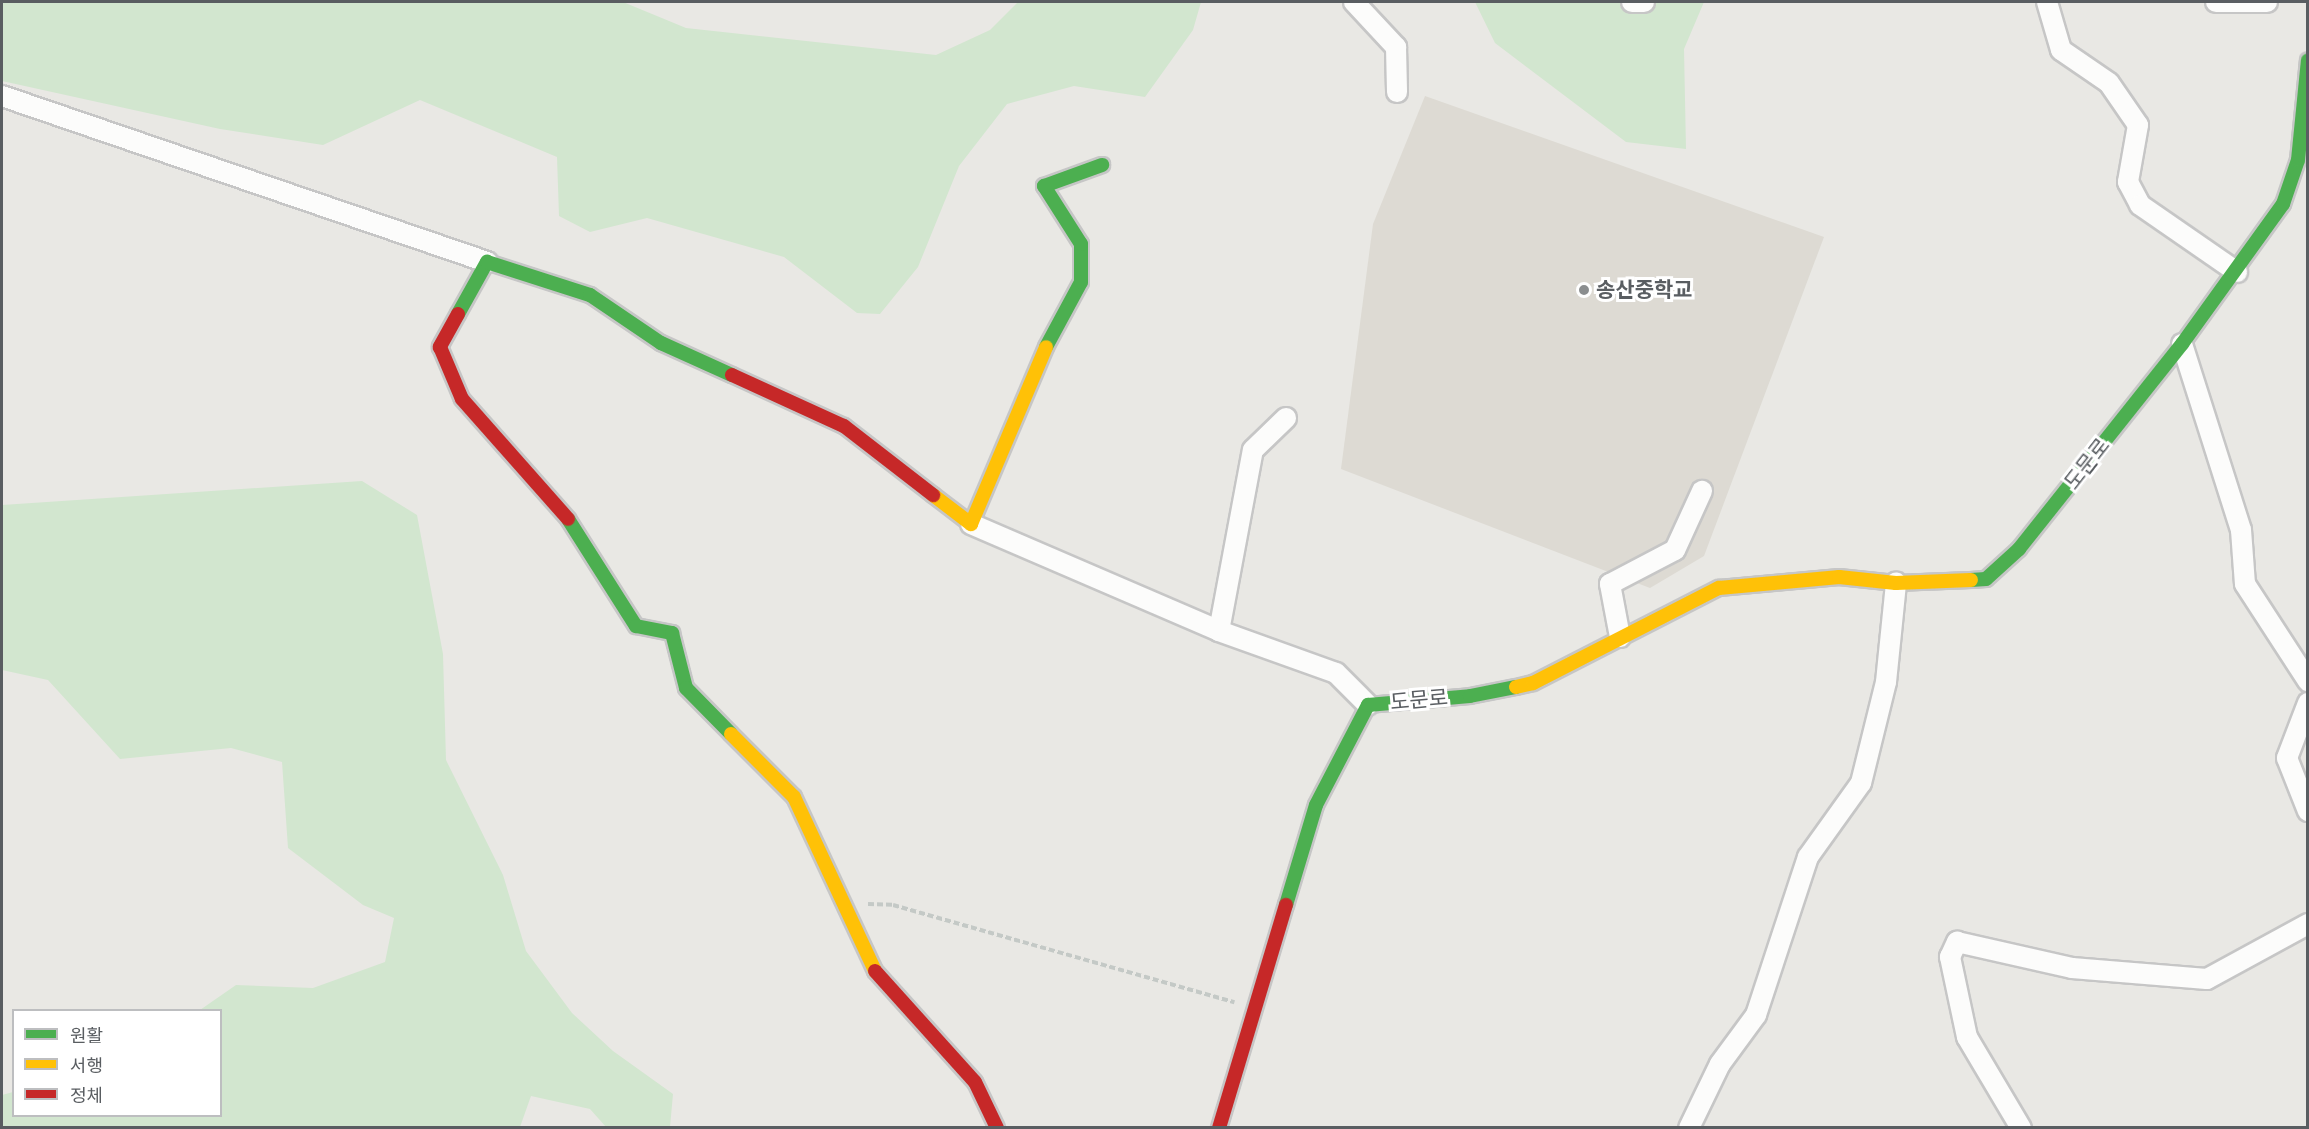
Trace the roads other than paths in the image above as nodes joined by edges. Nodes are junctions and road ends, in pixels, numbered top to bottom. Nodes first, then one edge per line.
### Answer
1 (1353, 2) edge
2 (1632, 2) edge
3 (1644, 2) edge
4 (2047, 2) edge
5 (2216, 2) edge
6 (2267, 2) edge
7 (2307, 60) edge
8 (1397, 92) dead end
9 (2, 96) edge
10 (1102, 165) dead end
11 (487, 262) junction
12 (2237, 272) junction
13 (2182, 344) junction
14 (1286, 418) dead end
15 (1702, 491) dead end
16 (971, 524) junction
17 (1896, 583) junction
18 (1218, 632) junction
19 (1620, 637) junction
20 (2307, 681) edge
21 (2307, 703) edge
22 (1368, 705) junction
23 (2307, 811) edge
24 (2307, 924) edge
25 (997, 1128) edge
26 (1219, 1128) edge
27 (1689, 1128) edge
28 (2021, 1128) edge

1 - 8 street
2 - 3 street
4 - 12 street
5 - 6 street
7 - 12 street, 도문로
9 - 11 street
10 - 16 street
11 - 16 street
11 - 25 street
12 - 13 street, 도문로
13 - 17 street, 도문로
13 - 20 street
14 - 18 street
15 - 19 street
16 - 18 street
17 - 19 street, 도문로
17 - 27 street
18 - 22 street
19 - 22 street, 도문로
21 - 23 street
22 - 26 street, 도문로
24 - 28 street

